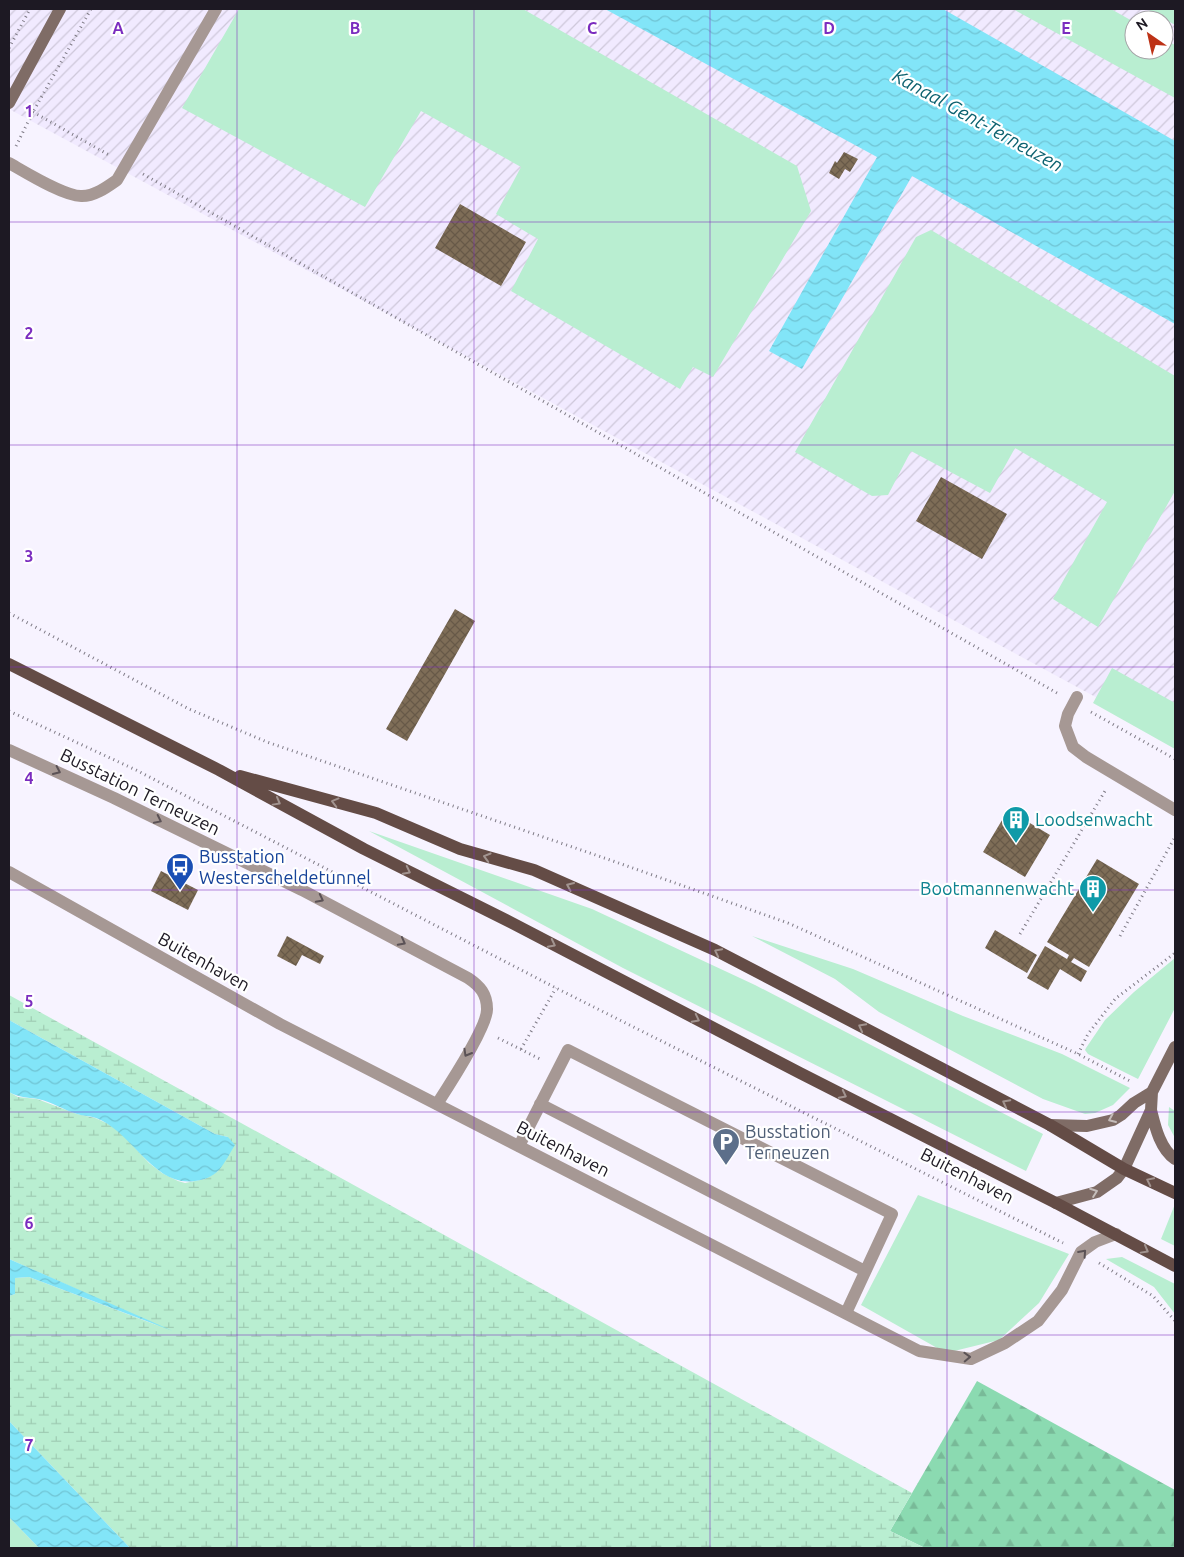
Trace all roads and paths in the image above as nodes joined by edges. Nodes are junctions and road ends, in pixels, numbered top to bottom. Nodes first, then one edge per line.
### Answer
1 (30, 9) edge
2 (60, 9) edge
3 (91, 9) edge
4 (216, 9) edge
5 (9, 48) edge
6 (9, 103) edge
7 (33, 112) junction
8 (11, 158) edge
9 (126, 164) junction
10 (9, 613) edge
11 (9, 664) edge
12 (1076, 700) junction
13 (9, 711) edge
14 (10, 751) edge
15 (1175, 759) edge
16 (219, 770) junction
17 (1114, 774) junction
18 (1175, 810) edge
19 (1175, 837) edge
20 (9, 872) edge
21 (1020, 934) dead end
22 (1120, 936) dead end
23 (1175, 953) edge
24 (556, 988) junction
25 (1175, 1047) edge
26 (520, 1050) dead end
27 (1078, 1054) junction
28 (1152, 1092) junction
29 (437, 1104) junction
30 (540, 1104) junction
31 (1151, 1110) junction
32 (1050, 1125) junction
33 (519, 1146) junction
34 (1175, 1159) edge
35 (1124, 1169) junction
36 (1175, 1193) edge
37 (1056, 1203) junction
38 (1116, 1234) junction
39 (1080, 1252) junction
40 (1175, 1266) edge
41 (865, 1271) junction
42 (846, 1314) junction
43 (1175, 1321) edge

1 - 5 path
2 - 6 main road
3 - 7 path
4 - 9 street
7 - 8 path
7 - 9 path
8 - 9 street
9 - 12 path
10 - 27 path
11 - 16 main road, Buitenhaven
12 - 15 path
12 - 17 street
13 - 24 path, Buitenhaven
14 -> 29 street, Busstation Terneuzen
32 -> 16 main road, Buitenhaven
16 -> 37 main road, Buitenhaven
17 - 18 street
17 - 21 path
19 - 22 path
20 - 29 street, Buitenhaven
23 - 27 path
24 - 26 path
24 - 39 path, Buitenhaven
25 - 28 main road, Buitenhaven
27 - 28 path
28 - 31 main road, Buitenhaven
28 -> 32 main road, Buitenhaven
29 - 33 street, Buitenhaven
30 - 33 street
30 - 41 street
30 - 41 street
31 - 34 main road, Buitenhaven
31 - 35 main road, Buitenhaven
32 - 35 main road, Buitenhaven
33 - 42 street, Buitenhaven
36 -> 35 main road, Buitenhaven
37 -> 35 main road, Buitenhaven
37 - 38 main road, Buitenhaven
38 - 39 street
38 -> 40 main road, Buitenhaven
42 -> 39 street, Buitenhaven
39 - 43 path, Buitenhaven
41 - 42 street

